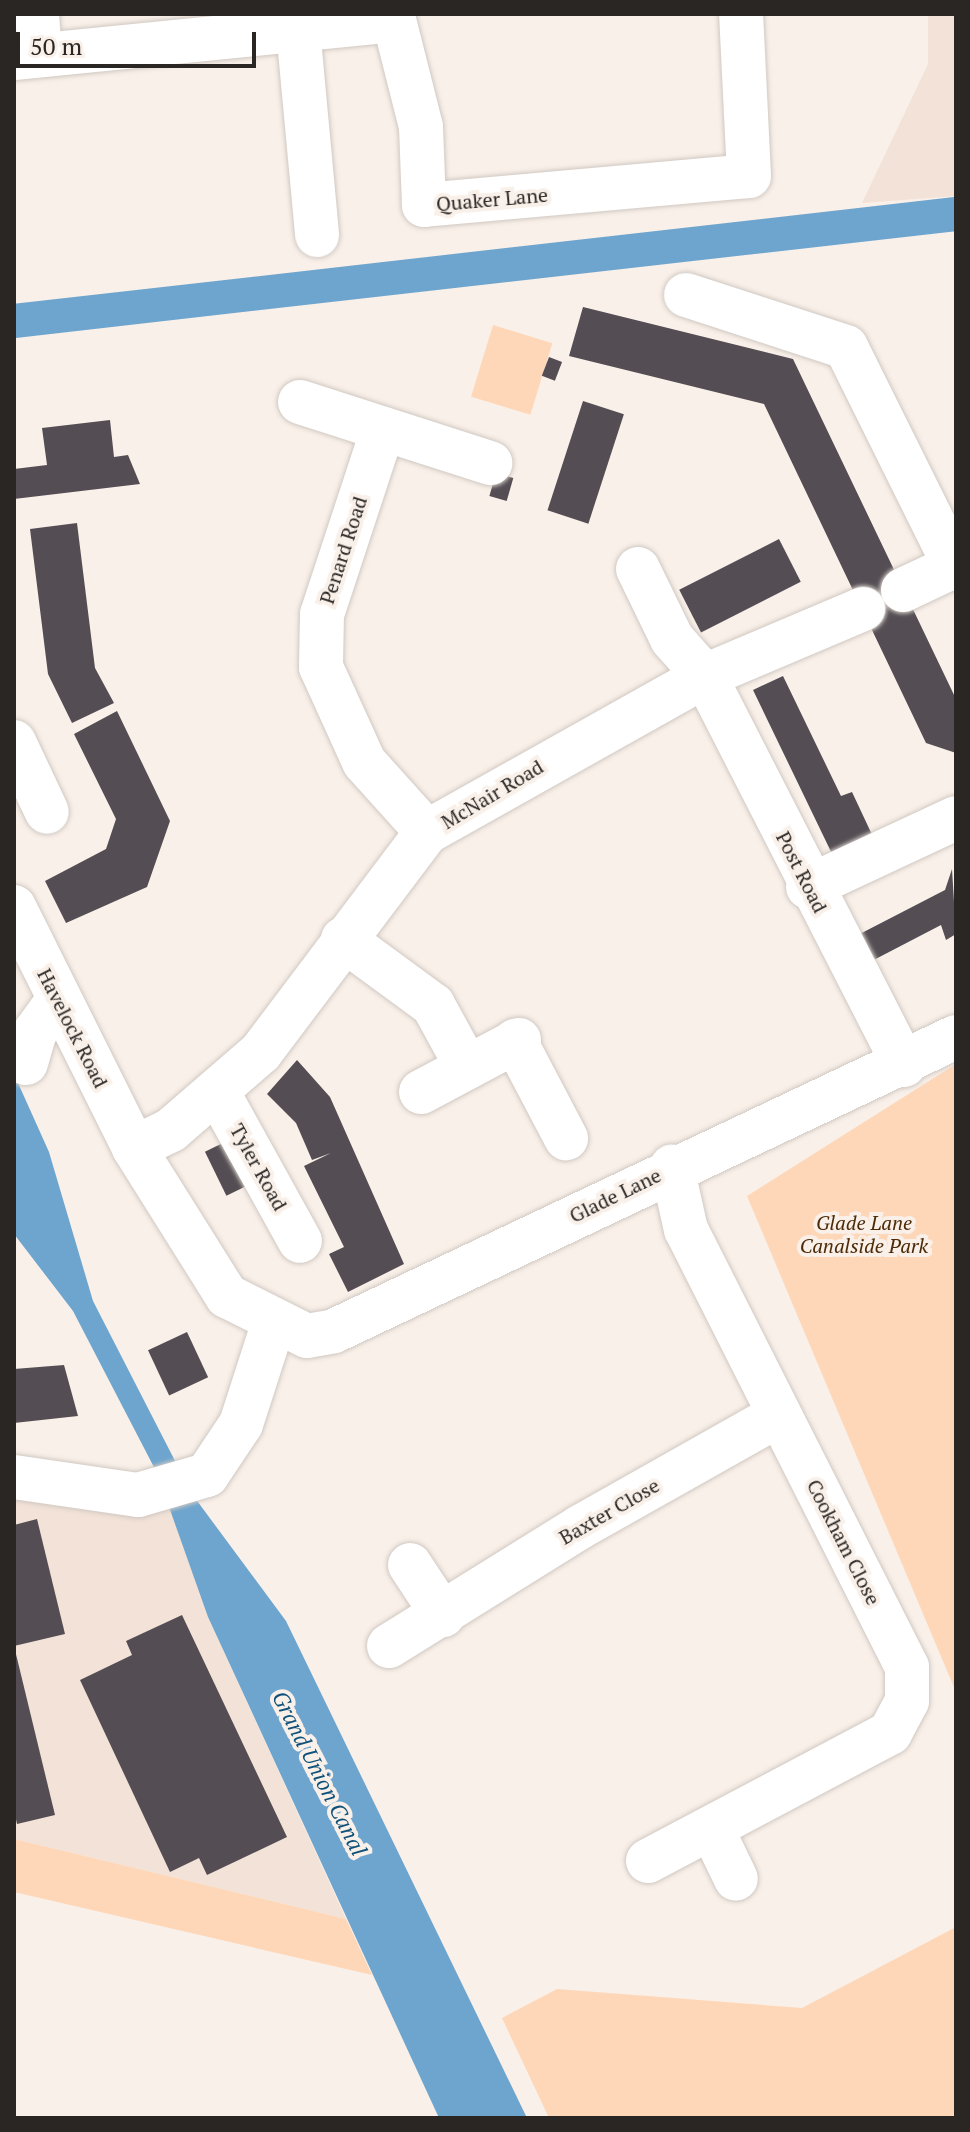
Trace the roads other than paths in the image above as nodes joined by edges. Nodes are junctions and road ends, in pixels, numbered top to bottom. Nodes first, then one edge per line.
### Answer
1 (741, 14) edge
2 (394, 17) edge
3 (298, 29) junction
4 (30, 42) edge
5 (317, 235) dead end
6 (686, 295) dead end
7 (300, 402) dead end
8 (383, 429) junction
9 (490, 463) dead end
10 (955, 567) edge
11 (638, 569) dead end
12 (903, 590) dead end
13 (863, 609) dead end
14 (705, 676) junction
15 (14, 742) edge
16 (31, 795) edge
17 (956, 818) edge
18 (427, 832) junction
19 (808, 887) junction
20 (14, 907) edge
21 (343, 939) junction
22 (58, 1000) junction
23 (931, 1051) edge
24 (26, 1063) dead end
25 (467, 1067) junction
26 (421, 1092) dead end
27 (218, 1093) junction
28 (566, 1138) dead end
29 (134, 1148) junction
30 (672, 1167) junction
31 (300, 1241) dead end
32 (273, 1325) junction
33 (779, 1415) junction
34 (14, 1477) edge
35 (410, 1565) dead end
36 (443, 1615) junction
37 (389, 1646) dead end
38 (712, 1829) junction
39 (648, 1861) dead end
40 (736, 1879) dead end

1 - 2 street, Quaker Lane
2 - 3 street
3 - 4 street
3 - 5 street
6 - 10 street
7 - 8 street
8 - 9 street
8 - 18 street, Penard Road
10 - 12 street
11 - 14 street, Post Road
13 - 14 street, McNair Road
14 - 18 street, McNair Road
14 - 19 street, Post Road
15 - 16 street
17 - 19 street
18 - 21 street, McNair Road
19 - 23 street, Post Road
20 - 22 street, Havelock Road
21 - 25 street
21 - 27 street, McNair Road
22 - 24 street
22 - 29 street, Havelock Road
23 - 30 street, Glade Lane
25 - 26 street
25 - 28 street
27 - 29 street, McNair Road
27 - 31 street, Tyler Road
29 - 32 street, Glade Lane
30 - 32 street, Glade Lane
30 - 33 street, Cookham Close
32 - 34 street
33 - 36 street, Baxter Close
33 - 38 street, Cookham Close
35 - 36 street
36 - 37 street, Baxter Close
38 - 39 street, Cookham Close
38 - 40 street

